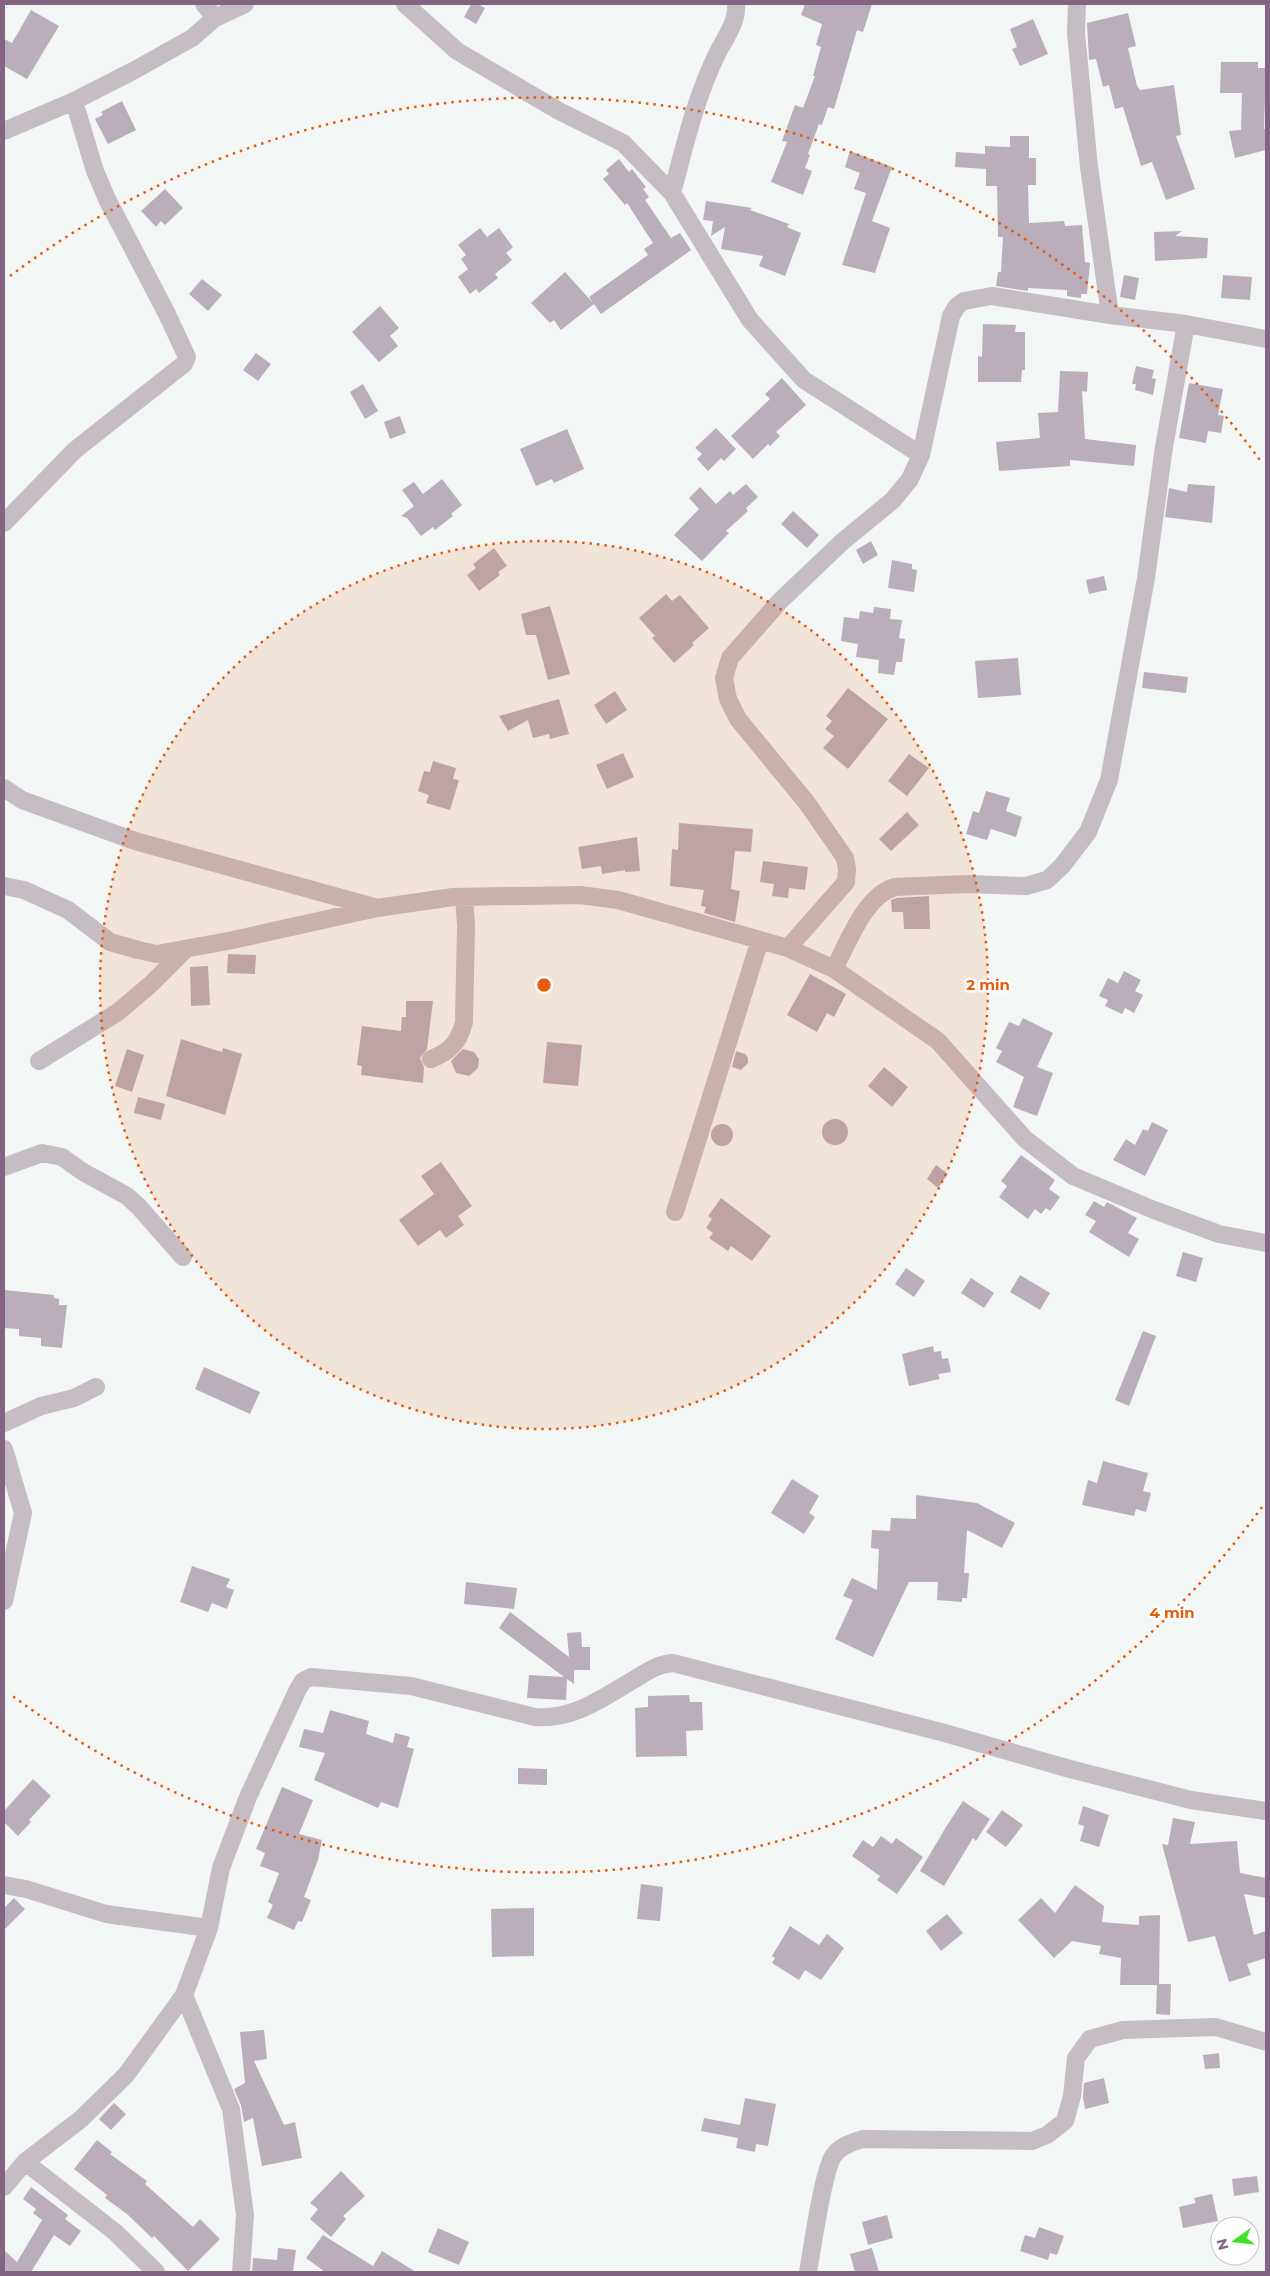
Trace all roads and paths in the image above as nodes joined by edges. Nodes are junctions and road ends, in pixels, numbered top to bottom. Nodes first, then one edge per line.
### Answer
1 (204, 4) edge
2 (245, 4) edge
3 (405, 4) edge
4 (736, 4) edge
5 (1077, 4) edge
6 (215, 18) junction
7 (74, 101) junction
8 (4, 131) edge
9 (672, 194) junction
10 (1110, 315) junction
11 (1186, 324) junction
12 (1266, 338) edge
13 (921, 455) junction
14 (4, 523) edge
15 (4, 788) edge
16 (4, 886) edge
17 (464, 897) junction
18 (377, 908) junction
19 (760, 940) junction
20 (788, 948) junction
21 (186, 949) junction
22 (834, 969) junction
23 (431, 1059) dead end
24 (39, 1061) dead end
25 (4, 1167) edge
26 (675, 1212) dead end
27 (1266, 1243) edge
28 (183, 1257) dead end
29 (96, 1387) dead end
30 (4, 1423) edge
31 (4, 1449) edge
32 (4, 1601) edge
33 (1266, 1811) edge
34 (4, 1885) edge
35 (209, 1928) junction
36 (184, 1995) junction
37 (1266, 2042) edge
38 (25, 2162) junction
39 (4, 2187) edge
40 (156, 2272) edge
41 (241, 2272) edge
42 (808, 2272) edge

1 - 6 street
2 - 6 street
3 - 9 street
4 - 9 street
5 - 10 street
6 - 7 street
7 - 8 street
7 - 14 street
9 - 13 street
10 - 11 street
10 - 13 street
11 - 12 street
11 - 22 street
13 - 20 street
15 - 18 street
16 - 21 street
17 - 18 street
17 - 19 street
17 - 23 street
18 - 21 street
19 - 20 street
19 - 26 street
20 - 22 street
21 - 24 street
22 - 27 street
25 - 28 street
29 - 30 street
31 - 32 street
33 - 35 street
34 - 35 street
35 - 36 street
36 - 38 street
36 - 41 street
37 - 42 street
38 - 39 street
38 - 40 street

